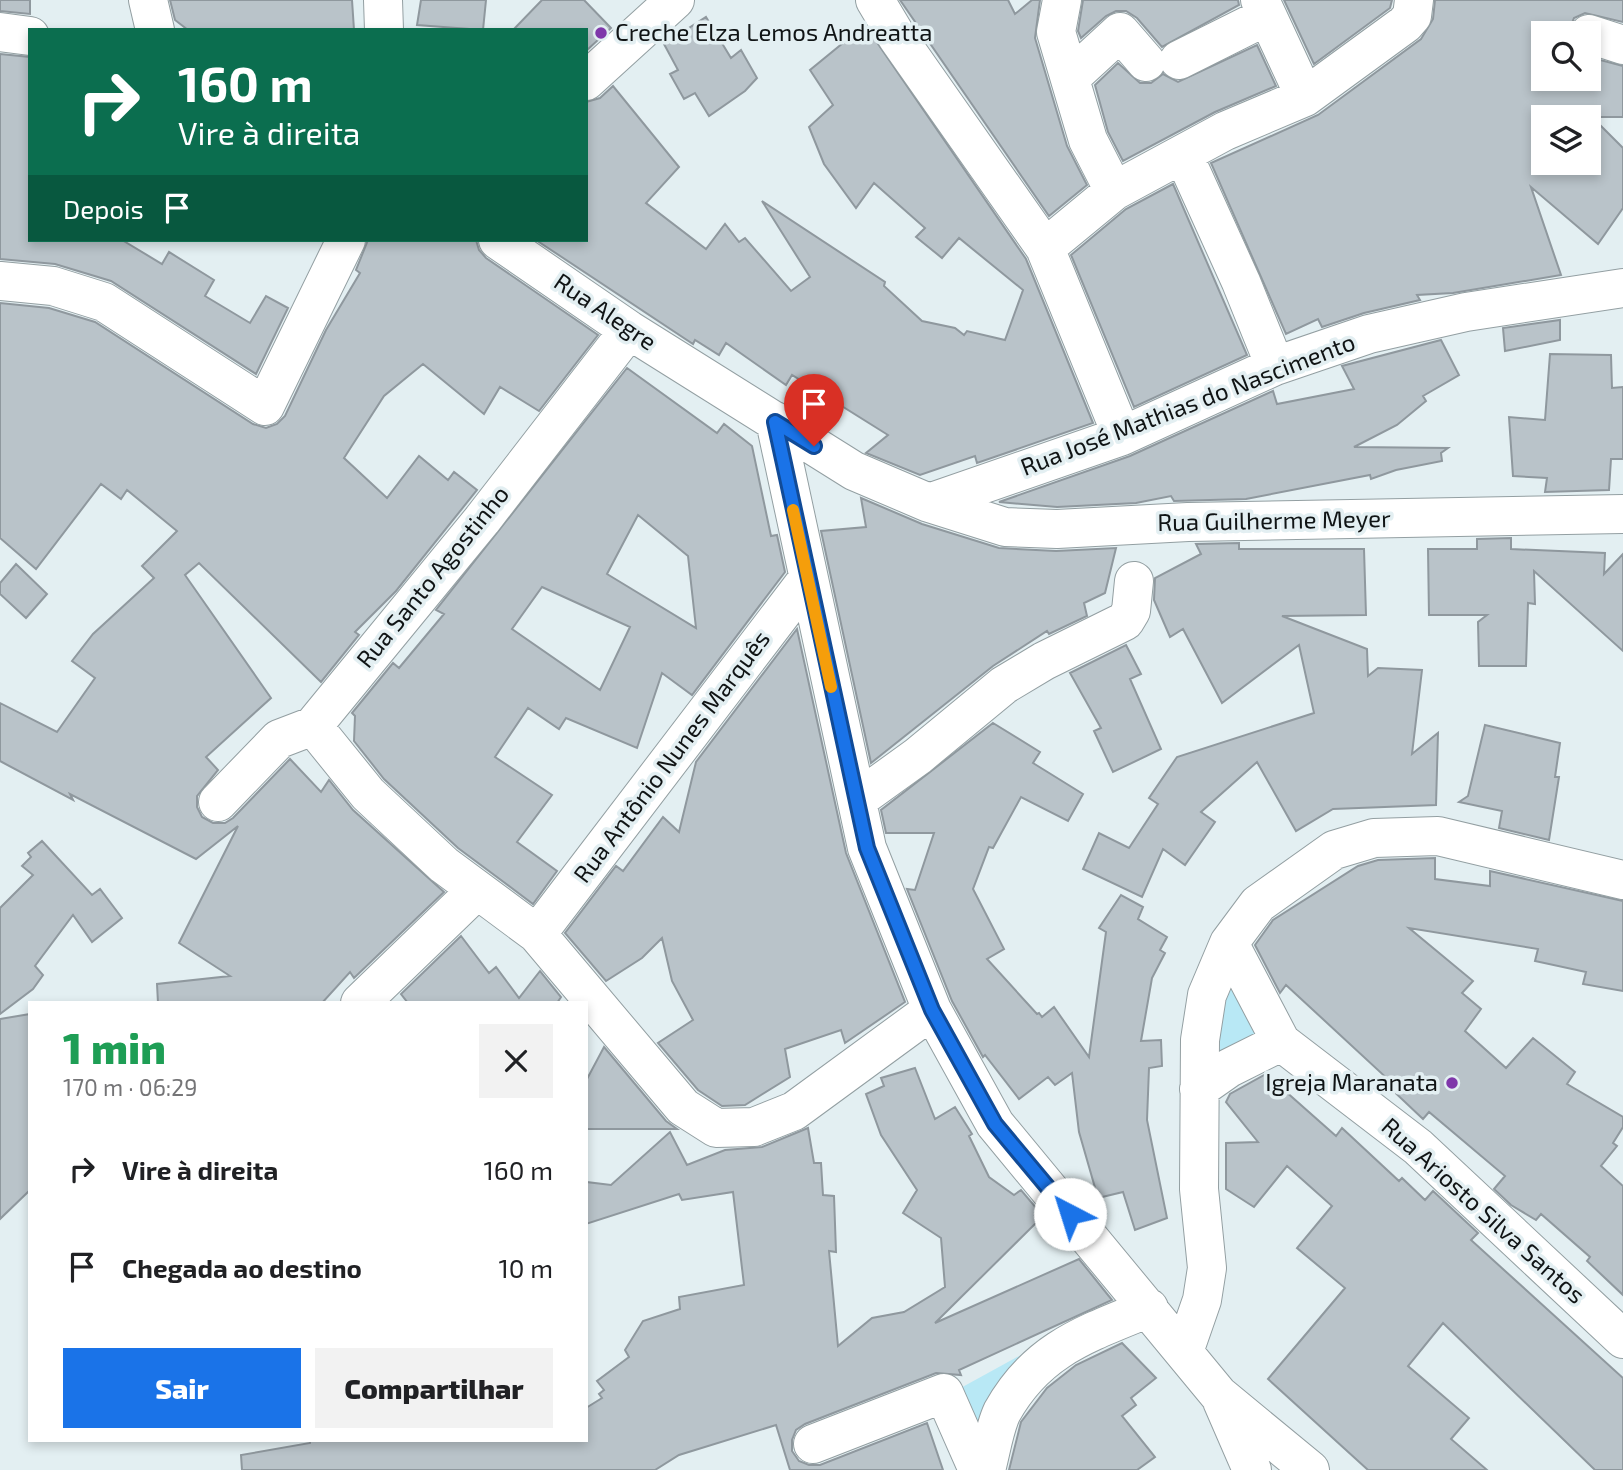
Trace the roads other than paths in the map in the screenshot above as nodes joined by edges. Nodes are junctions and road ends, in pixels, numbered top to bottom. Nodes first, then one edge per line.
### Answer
1 (148, 0) edge
2 (383, 0) edge
3 (875, 0) edge
4 (1062, 0) edge
5 (1414, 0) edge
6 (653, 8) edge
7 (1264, 8) edge
8 (155, 28) edge
9 (384, 28) edge
10 (0, 32) edge
11 (28, 36) edge
12 (1601, 38) edge
13 (1623, 45) edge
14 (1070, 78) junction
15 (588, 79) edge
16 (1305, 97) junction
17 (1184, 156) junction
18 (1114, 191) junction
19 (345, 242) edge
20 (501, 242) edge
21 (1045, 248) junction
22 (0, 281) edge
23 (1623, 288) edge
24 (629, 330) junction
25 (1275, 366) junction
26 (775, 422) junction
27 (1122, 436) junction
28 (929, 503) junction
29 (1623, 514) edge
30 (807, 580) junction
31 (1133, 581) dead end
32 (313, 726) junction
33 (857, 800) junction
34 (218, 802) dead end
35 (1623, 880) edge
36 (477, 890) junction
37 (537, 934) junction
38 (1229, 943) junction
39 (362, 1001) edge
40 (932, 1010) junction
41 (1281, 1042) junction
42 (1199, 1089) junction
43 (1149, 1308) junction
44 (1623, 1339) edge
45 (1185, 1349) junction
46 (1219, 1395) junction
47 (813, 1444) dead end
48 (978, 1470) edge
49 (986, 1470) edge
50 (1252, 1470) edge
51 (1310, 1470) edge

1 - 8 street
2 - 9 street
3 - 21 street
4 - 14 street
5 - 16 street
6 - 15 street
7 - 14 street
7 - 16 street
10 - 11 street
12 - 13 street
14 - 18 street
16 - 17 street
17 - 18 street
17 - 25 street
18 - 21 street
19 - 22 street
20 - 24 street, Rua Alegre
21 - 27 street
23 - 25 street, Rua José Mathias do Nascimento
24 - 26 street, Rua Alegre
24 - 32 street, Rua Santo Agostinho
25 - 27 street, Rua José Mathias do Nascimento
26 - 28 street
26 - 30 street
27 - 28 street, Rua José Mathias do Nascimento
28 - 29 street, Rua Guilherme Meyer
30 - 33 street
30 - 37 street, Rua Antônio Nunes Marquês
31 - 33 street
32 - 34 street, Rua Santo Agostinho
32 - 36 street
33 - 40 street
35 - 38 street
36 - 37 street
36 - 39 street
37 - 40 street
38 - 41 street
38 - 42 street
40 - 43 street
41 - 42 street
41 - 44 street, Rua Ariosto Silva Santos
42 - 45 street
43 - 45 street
43 - 49 street
45 - 46 street
46 - 50 street
46 - 51 street
47 - 48 street

